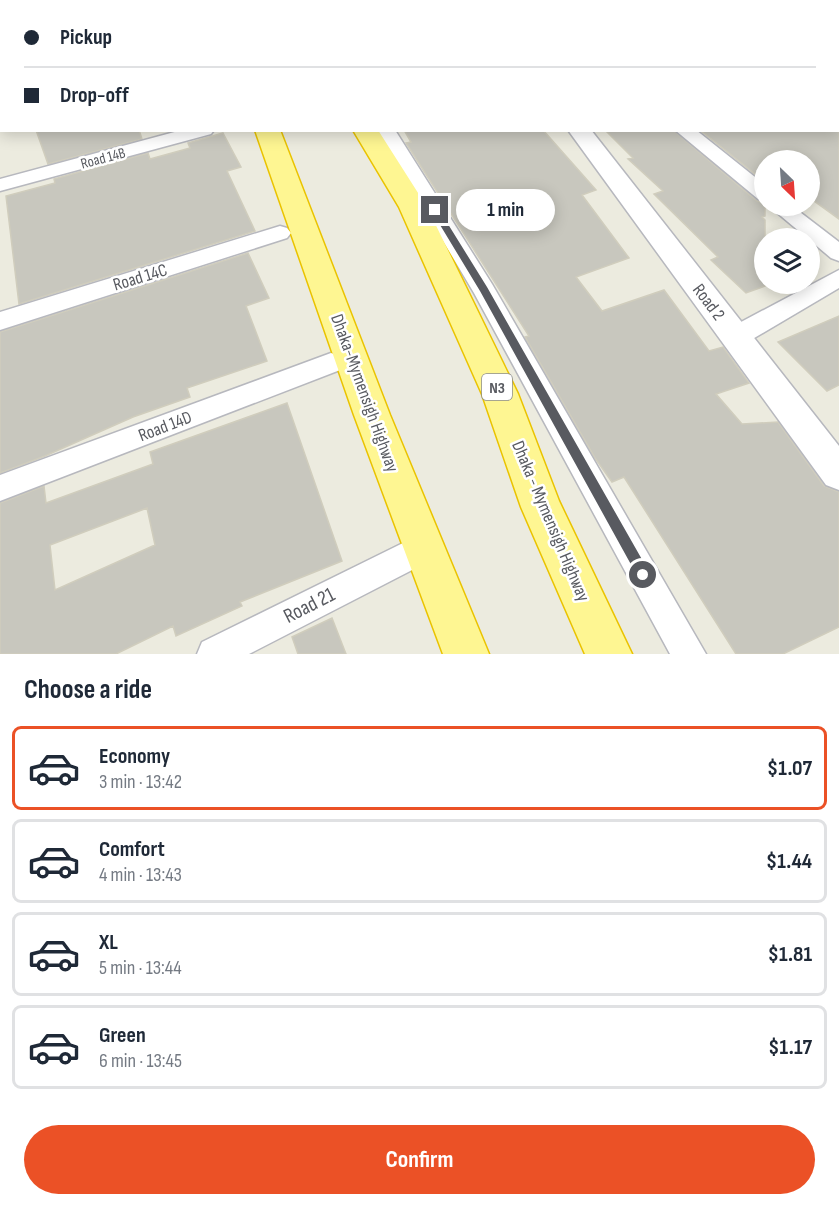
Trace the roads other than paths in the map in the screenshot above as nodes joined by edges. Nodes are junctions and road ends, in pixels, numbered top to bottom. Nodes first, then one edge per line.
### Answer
1 (198, 132) edge
2 (268, 132) edge
3 (366, 132) edge
4 (387, 132) edge
5 (581, 132) edge
6 (686, 132) edge
7 (0, 185) edge
8 (754, 186) edge
9 (792, 216) edge
10 (280, 234) dead end
11 (839, 253) edge
12 (839, 278) edge
13 (0, 321) edge
14 (735, 337) junction
15 (331, 363) dead end
16 (839, 474) edge
17 (0, 488) edge
18 (405, 557) dead end
19 (214, 654) edge
20 (466, 654) edge
21 (609, 654) edge
22 (689, 654) edge

1 - 7 street, Road 14B
2 - 20 highway, Dhaka-Mymensigh Highway
3 - 21 highway, Dhaka - Mymensigh Highway / N3
4 - 22 street
5 - 14 street, Road 2
6 - 8 street
9 - 11 street
10 - 13 street, Road 14C
12 - 14 street
14 - 16 street, Road 2
15 - 17 street, Road 14D
18 - 19 street, Road 21

